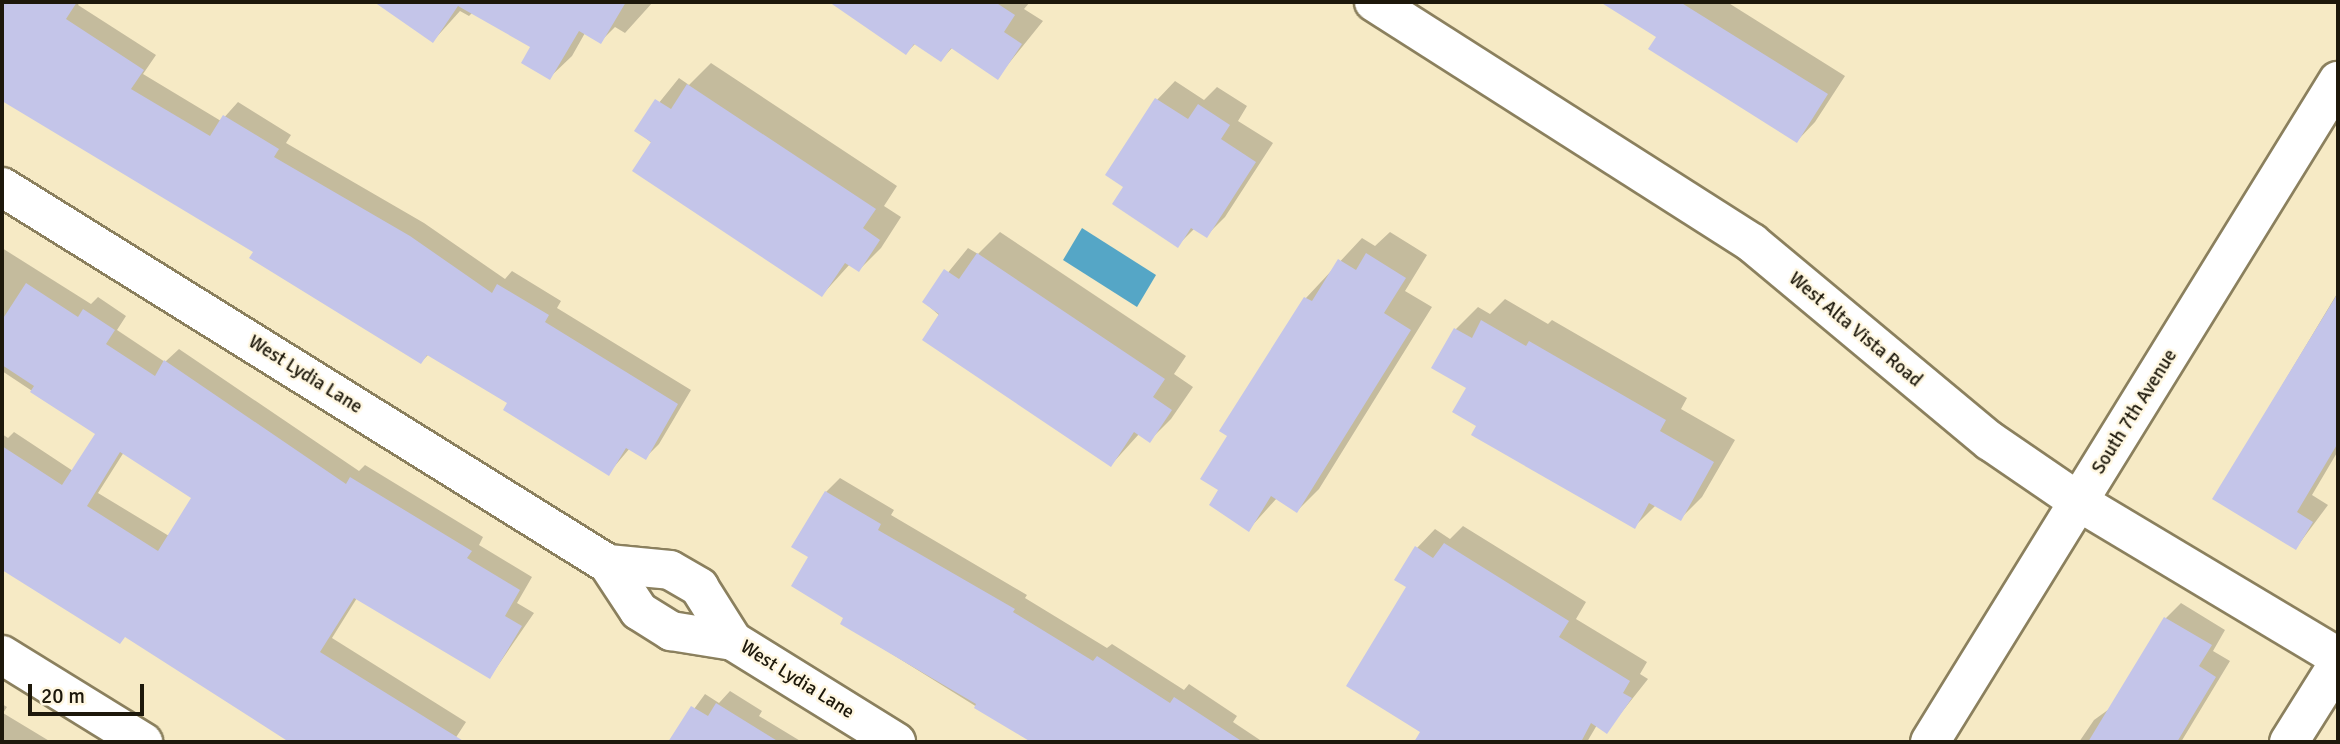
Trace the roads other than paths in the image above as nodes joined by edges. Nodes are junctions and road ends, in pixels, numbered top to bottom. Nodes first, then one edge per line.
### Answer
1 (1374, 2) edge
2 (2338, 81) edge
3 (2, 187) edge
4 (2079, 502) junction
5 (608, 564) junction
6 (733, 641) junction
7 (2, 655) edge
8 (2338, 657) edge
9 (2338, 664) edge
10 (142, 742) edge
11 (896, 742) edge
12 (1930, 742) edge
13 (2289, 742) edge

1 - 4 street, West Alta Vista Road
2 - 4 street, South 7th Avenue
3 - 5 street, West Lydia Lane
4 - 8 street, West Alta Vista Road
4 - 12 street, South 7th Avenue
5 - 6 street, West Lydia Lane
5 - 6 street, West Lydia Lane
6 - 11 street, West Lydia Lane
7 - 10 street
9 - 13 street

